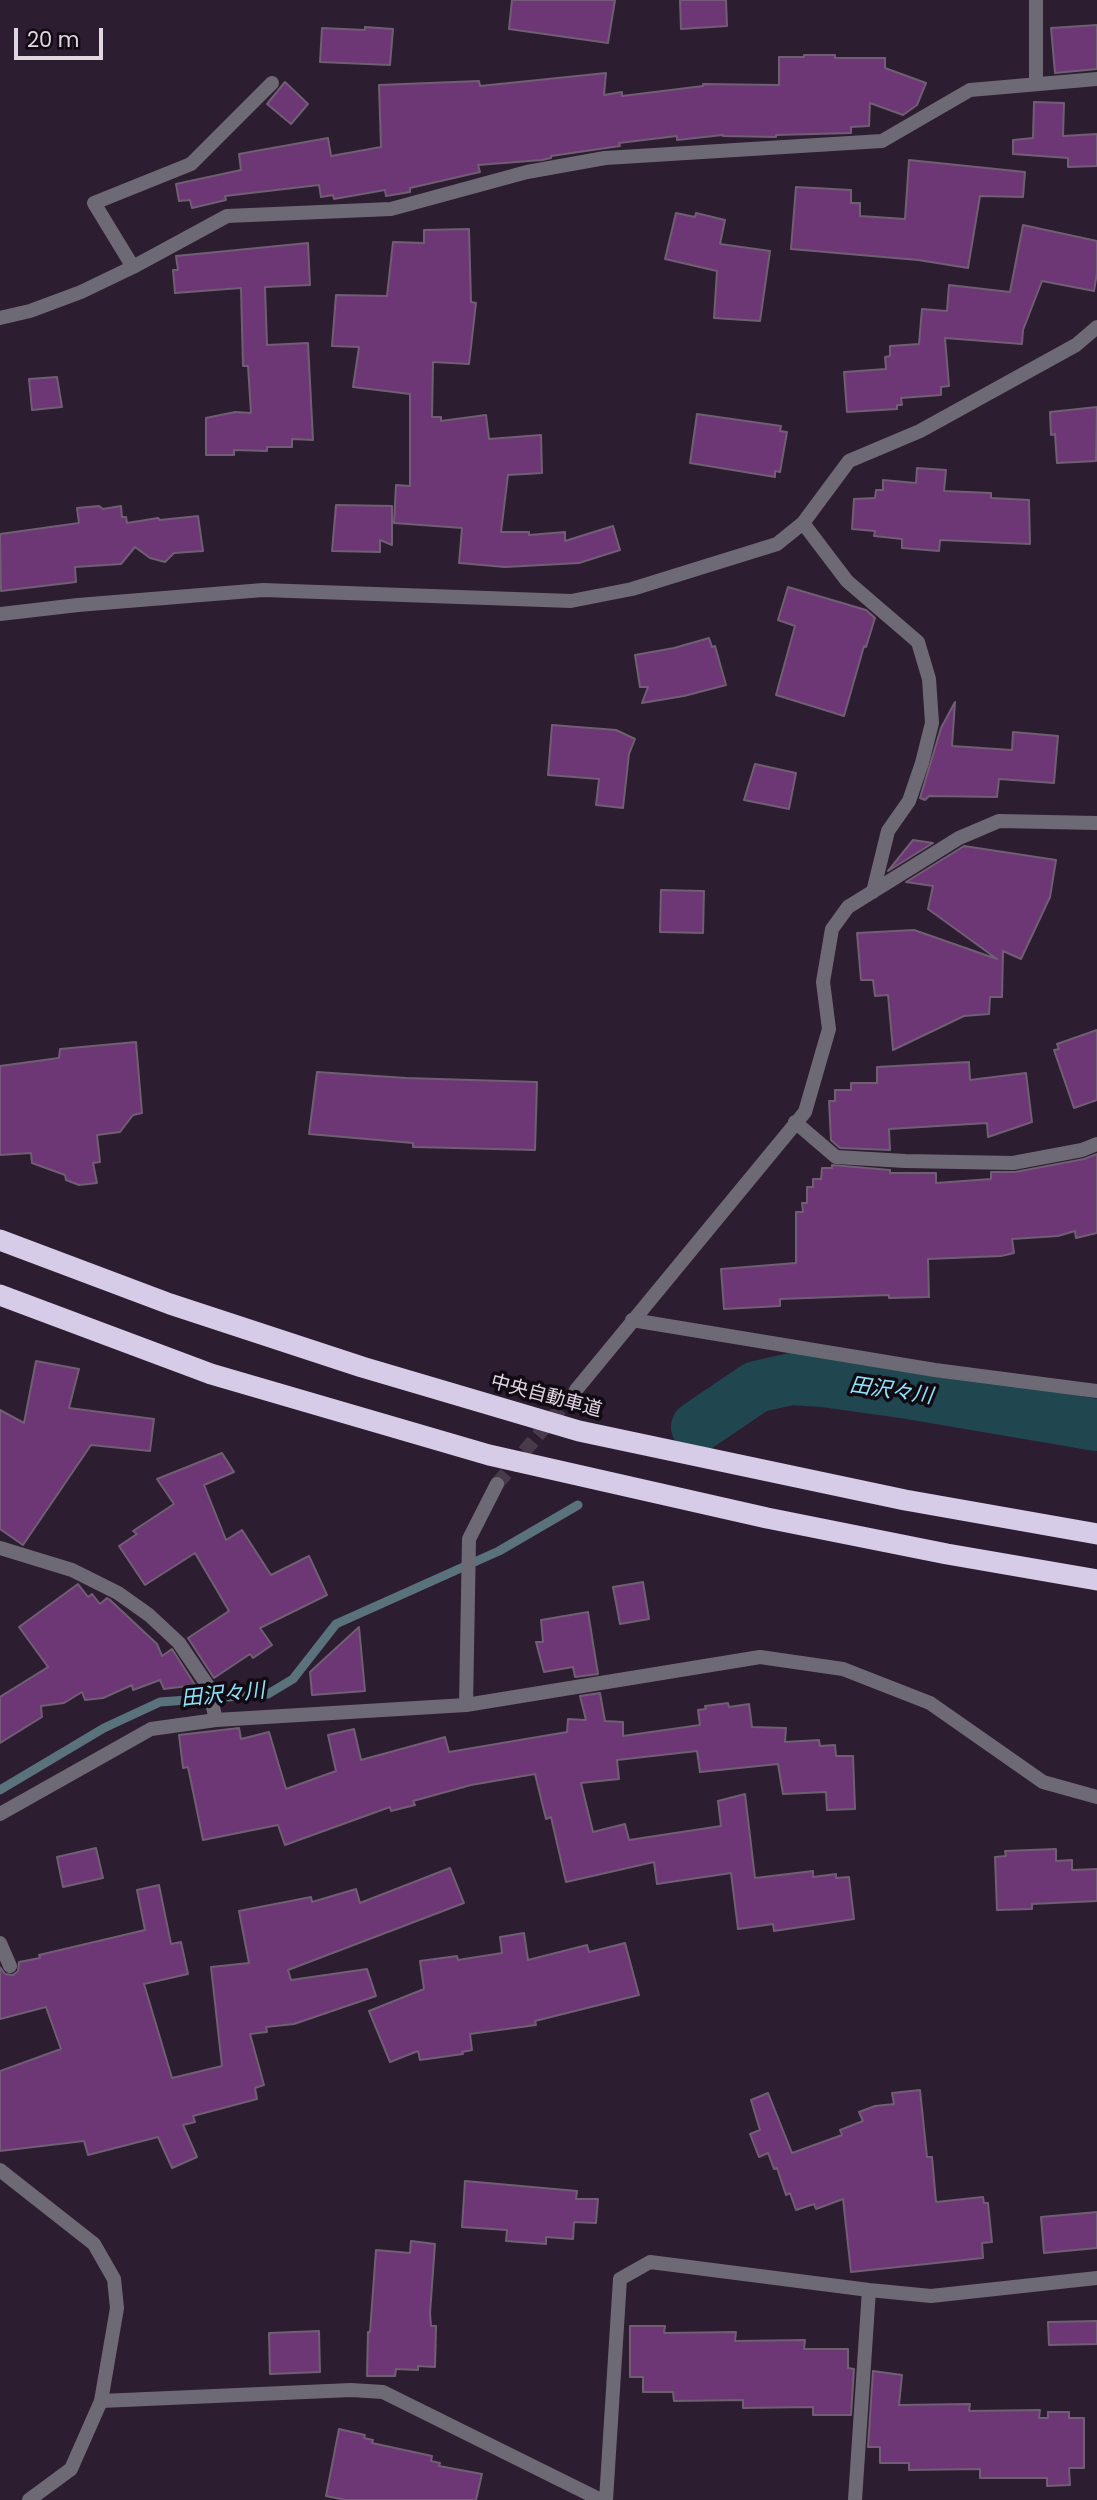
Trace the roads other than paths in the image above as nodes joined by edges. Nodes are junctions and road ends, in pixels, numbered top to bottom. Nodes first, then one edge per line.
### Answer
1 (1037, 0) edge
2 (1097, 79) edge
3 (272, 83) dead end
4 (1036, 83) junction
5 (133, 267) junction
6 (0, 318) edge
7 (1097, 327) edge
8 (803, 523) junction
9 (0, 614) edge
10 (1097, 823) edge
11 (873, 892) junction
12 (795, 1122) junction
13 (1097, 1144) edge
14 (0, 1240) edge
15 (0, 1295) edge
16 (632, 1320) junction
17 (576, 1390) tunnel mouth
18 (1097, 1391) edge
19 (497, 1484) tunnel mouth
20 (1097, 1534) edge
21 (0, 1548) edge
22 (1097, 1580) edge
23 (466, 1704) junction
24 (215, 1714) junction
25 (1097, 1797) edge
26 (0, 1814) edge
27 (0, 1943) edge
28 (10, 1966) dead end
29 (0, 2170) edge
30 (1097, 2278) edge
31 (869, 2290) junction
32 (101, 2401) junction
33 (29, 2500) edge
34 (603, 2500) edge
35 (855, 2500) edge

1 - 4 street
2 - 4 street
3 - 5 street
4 - 5 street
5 - 6 street
7 - 8 street
8 - 9 street
8 - 11 street
10 - 11 street
11 - 12 street
12 - 13 street
12 - 16 street
14 - 20 highway, 中央自動車道
15 - 22 highway
16 - 17 street
16 - 18 street
19 - 23 street
21 - 24 street
23 - 24 street
23 - 25 street
24 - 26 street
27 - 28 street
29 - 32 street
30 - 31 street
31 - 34 street
31 - 35 street
32 - 33 street
32 - 34 street

